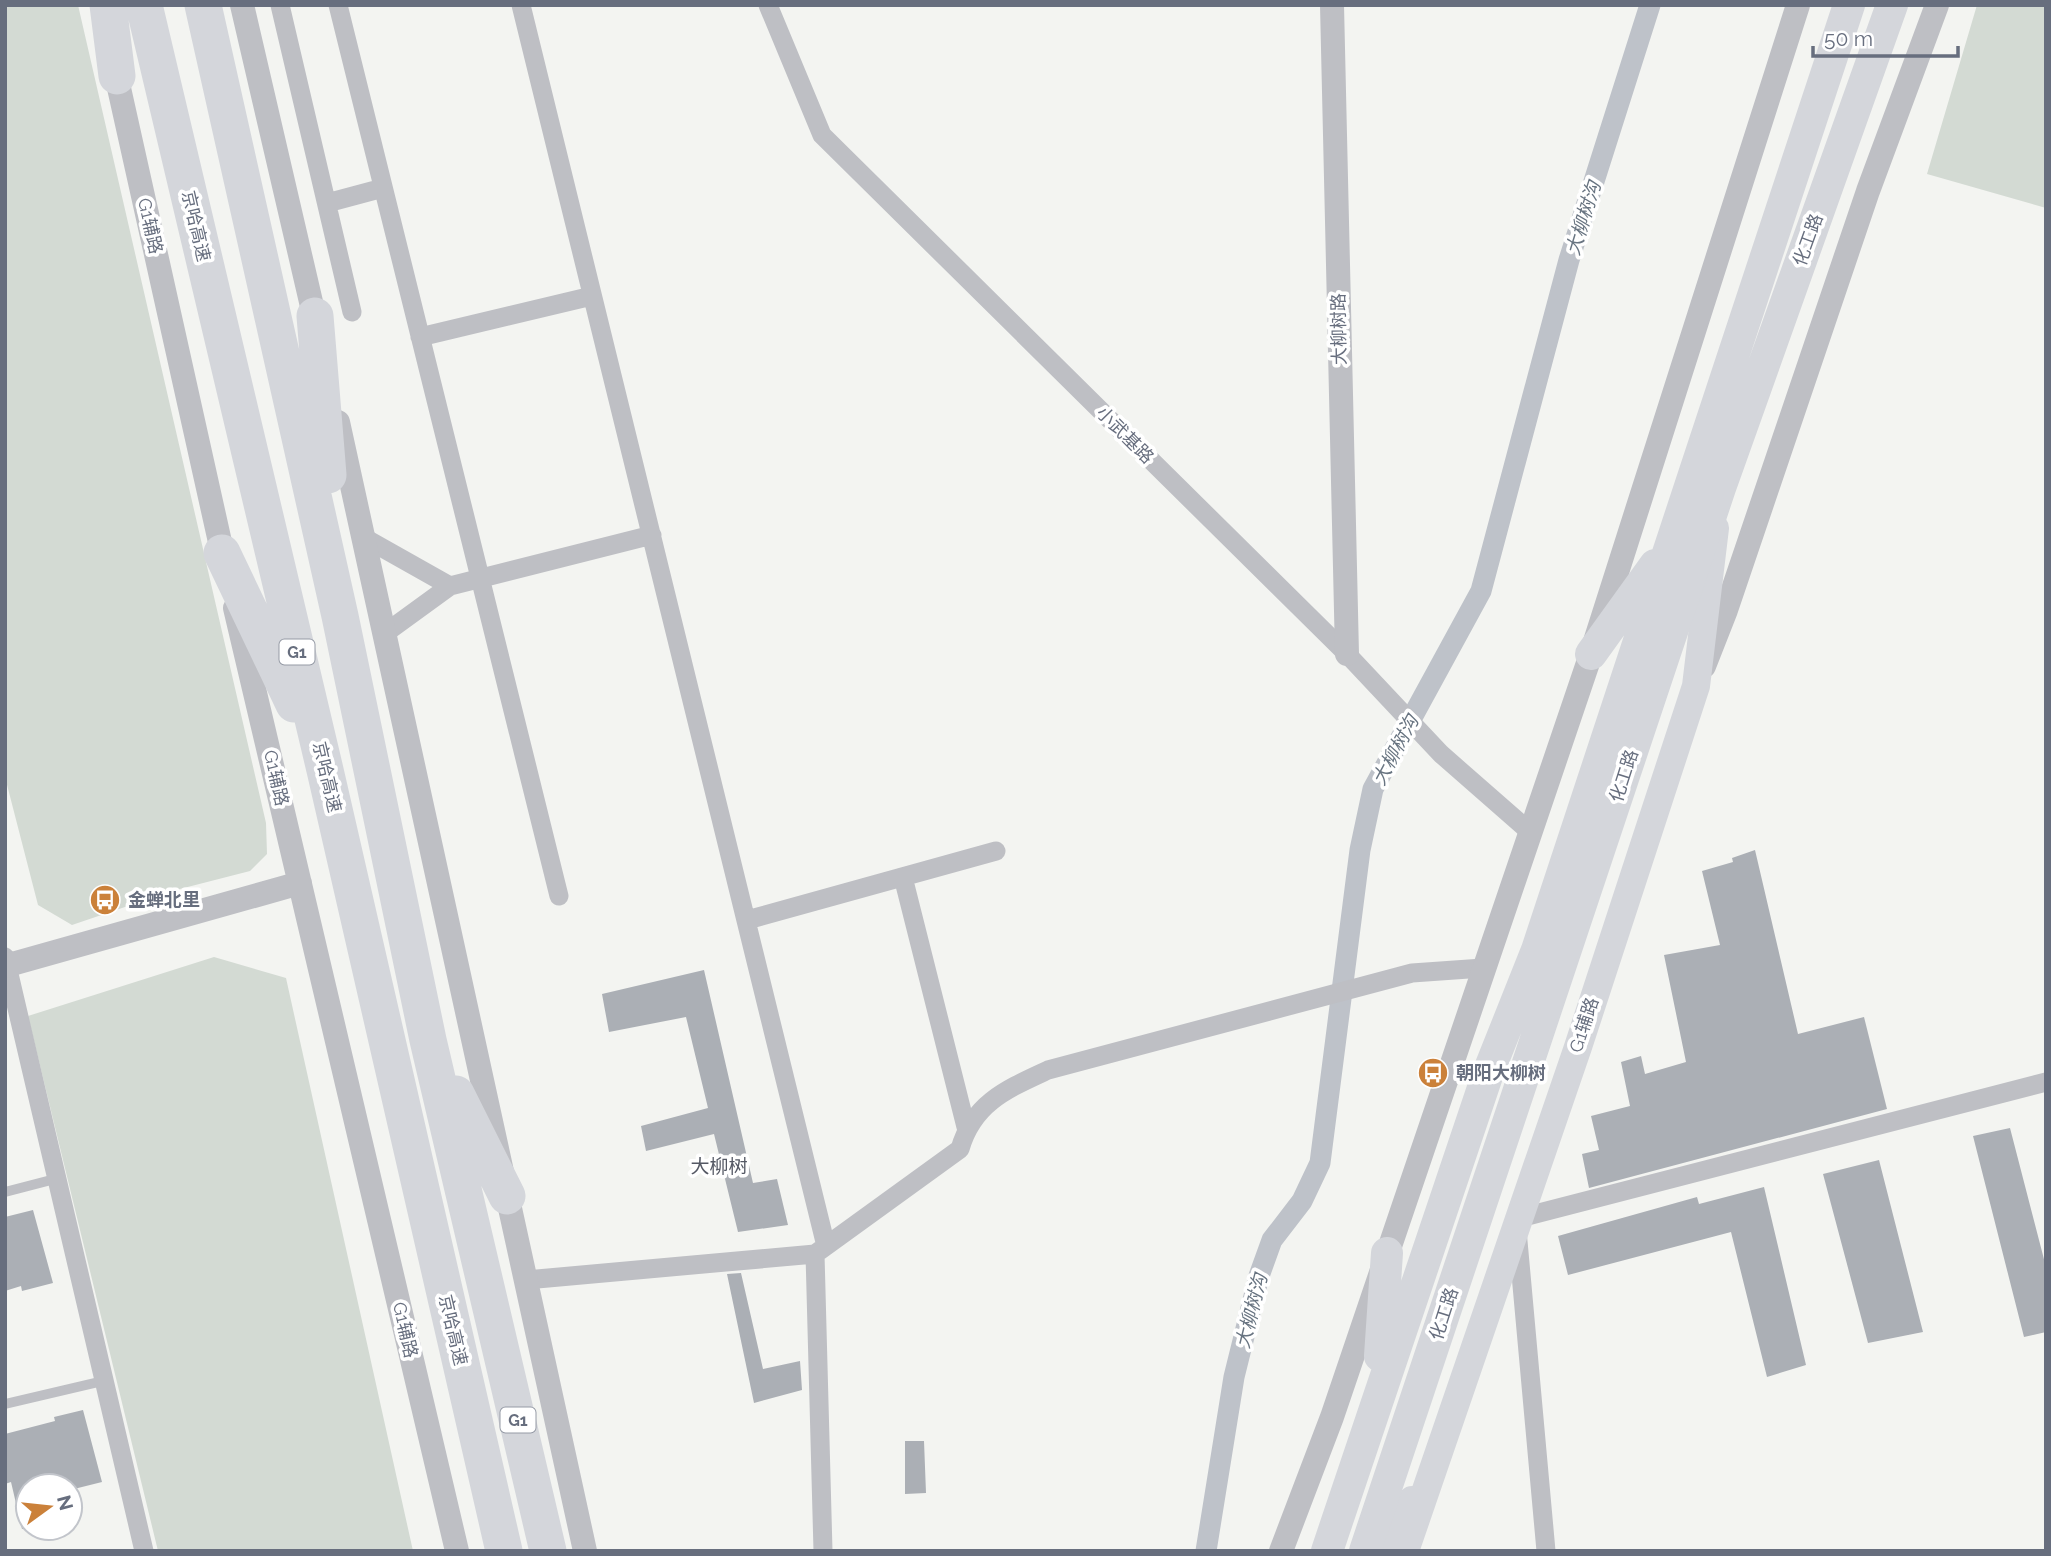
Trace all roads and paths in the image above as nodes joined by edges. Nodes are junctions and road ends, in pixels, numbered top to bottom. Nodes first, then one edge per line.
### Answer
1 (98, 5) edge
2 (108, 5) edge
3 (144, 5) edge
4 (203, 5) edge
5 (242, 5) edge
6 (281, 5) edge
7 (338, 5) edge
8 (521, 5) edge
9 (768, 5) edge
10 (1332, 5) edge
11 (1798, 5) edge
12 (1849, 5) edge
13 (1892, 5) edge
14 (1937, 5) edge
15 (117, 76) junction
16 (383, 188) junction
17 (327, 204) junction
18 (592, 296) junction
19 (352, 312) dead end
20 (315, 316) junction
21 (420, 337) junction
22 (1720, 488) junction
23 (652, 535) junction
24 (363, 537) junction
25 (1672, 541) junction
26 (222, 553) junction
27 (480, 578) junction
28 (450, 586) junction
29 (341, 616) junction
30 (384, 634) junction
31 (1347, 654) junction
32 (1591, 654) junction
33 (1696, 686) junction
34 (325, 770) junction
35 (1529, 831) junction
36 (996, 851) dead end
37 (903, 877) junction
38 (300, 883) junction
39 (559, 896) dead end
40 (747, 920) junction
41 (6, 963) edge
42 (1483, 968) junction
43 (429, 1040) junction
44 (2046, 1082) edge
45 (966, 1127) junction
46 (55, 1179) junction
47 (5, 1192) edge
48 (507, 1196) junction
49 (1516, 1219) junction
50 (821, 1250) junction
51 (1387, 1253) junction
52 (526, 1280) junction
53 (103, 1381) junction
54 (1377, 1402) junction
55 (5, 1404) edge
56 (1434, 1466) junction
57 (144, 1551) edge
58 (457, 1551) edge
59 (504, 1551) edge
60 (548, 1551) edge
61 (585, 1551) edge
62 (824, 1551) edge
63 (1281, 1551) edge
64 (1327, 1551) edge
65 (1365, 1551) edge
66 (1379, 1551) edge
67 (1405, 1551) edge
68 (1546, 1551) edge

1 - 15 street, G1辅路
2 - 15 highway
3 - 34 highway, 京哈高速 / G1
4 - 29 highway, G1
5 - 20 street
6 - 17 street
7 - 16 street
8 - 18 street
9 - 31 street, 小武基路
10 - 31 street, 大柳树路
11 - 32 street
12 - 25 main road, 化工路
13 - 22 main road, 化工路
14 - 33 street
15 - 26 street, G1辅路
16 - 17 street
16 - 21 street
17 - 19 street
18 - 21 street
18 - 23 street
20 - 24 street
20 - 29 highway
21 - 27 street
22 - 33 main road, G1辅路
22 - 65 main road, 化工路
23 - 27 street
23 - 40 street
24 - 28 street
24 - 30 street
25 - 32 main road
25 - 54 main road, 化工路
26 - 34 highway
26 - 38 street, G1辅路
27 - 28 street
27 - 39 street
28 - 30 street
29 - 43 highway, G1
30 - 48 street
31 - 35 street, 小武基路
32 - 35 street
33 - 49 main road, G1辅路
34 - 59 highway, 京哈高速 / G1
35 - 42 street
36 - 37 street
37 - 40 street
37 - 45 street
38 - 41 street
38 - 58 street, G1辅路
40 - 50 street
41 - 46 street
42 - 45 street
42 - 51 street
43 - 48 highway
43 - 60 highway, G1
44 - 49 street
45 - 50 street
46 - 47 lane
46 - 53 street
48 - 52 street
49 - 56 main road, G1辅路
49 - 68 street
50 - 52 street
50 - 62 street
51 - 54 main road
51 - 63 street
52 - 61 street
53 - 55 lane
53 - 57 street
54 - 64 main road, 化工路
56 - 66 main road
56 - 67 main road, G1辅路

